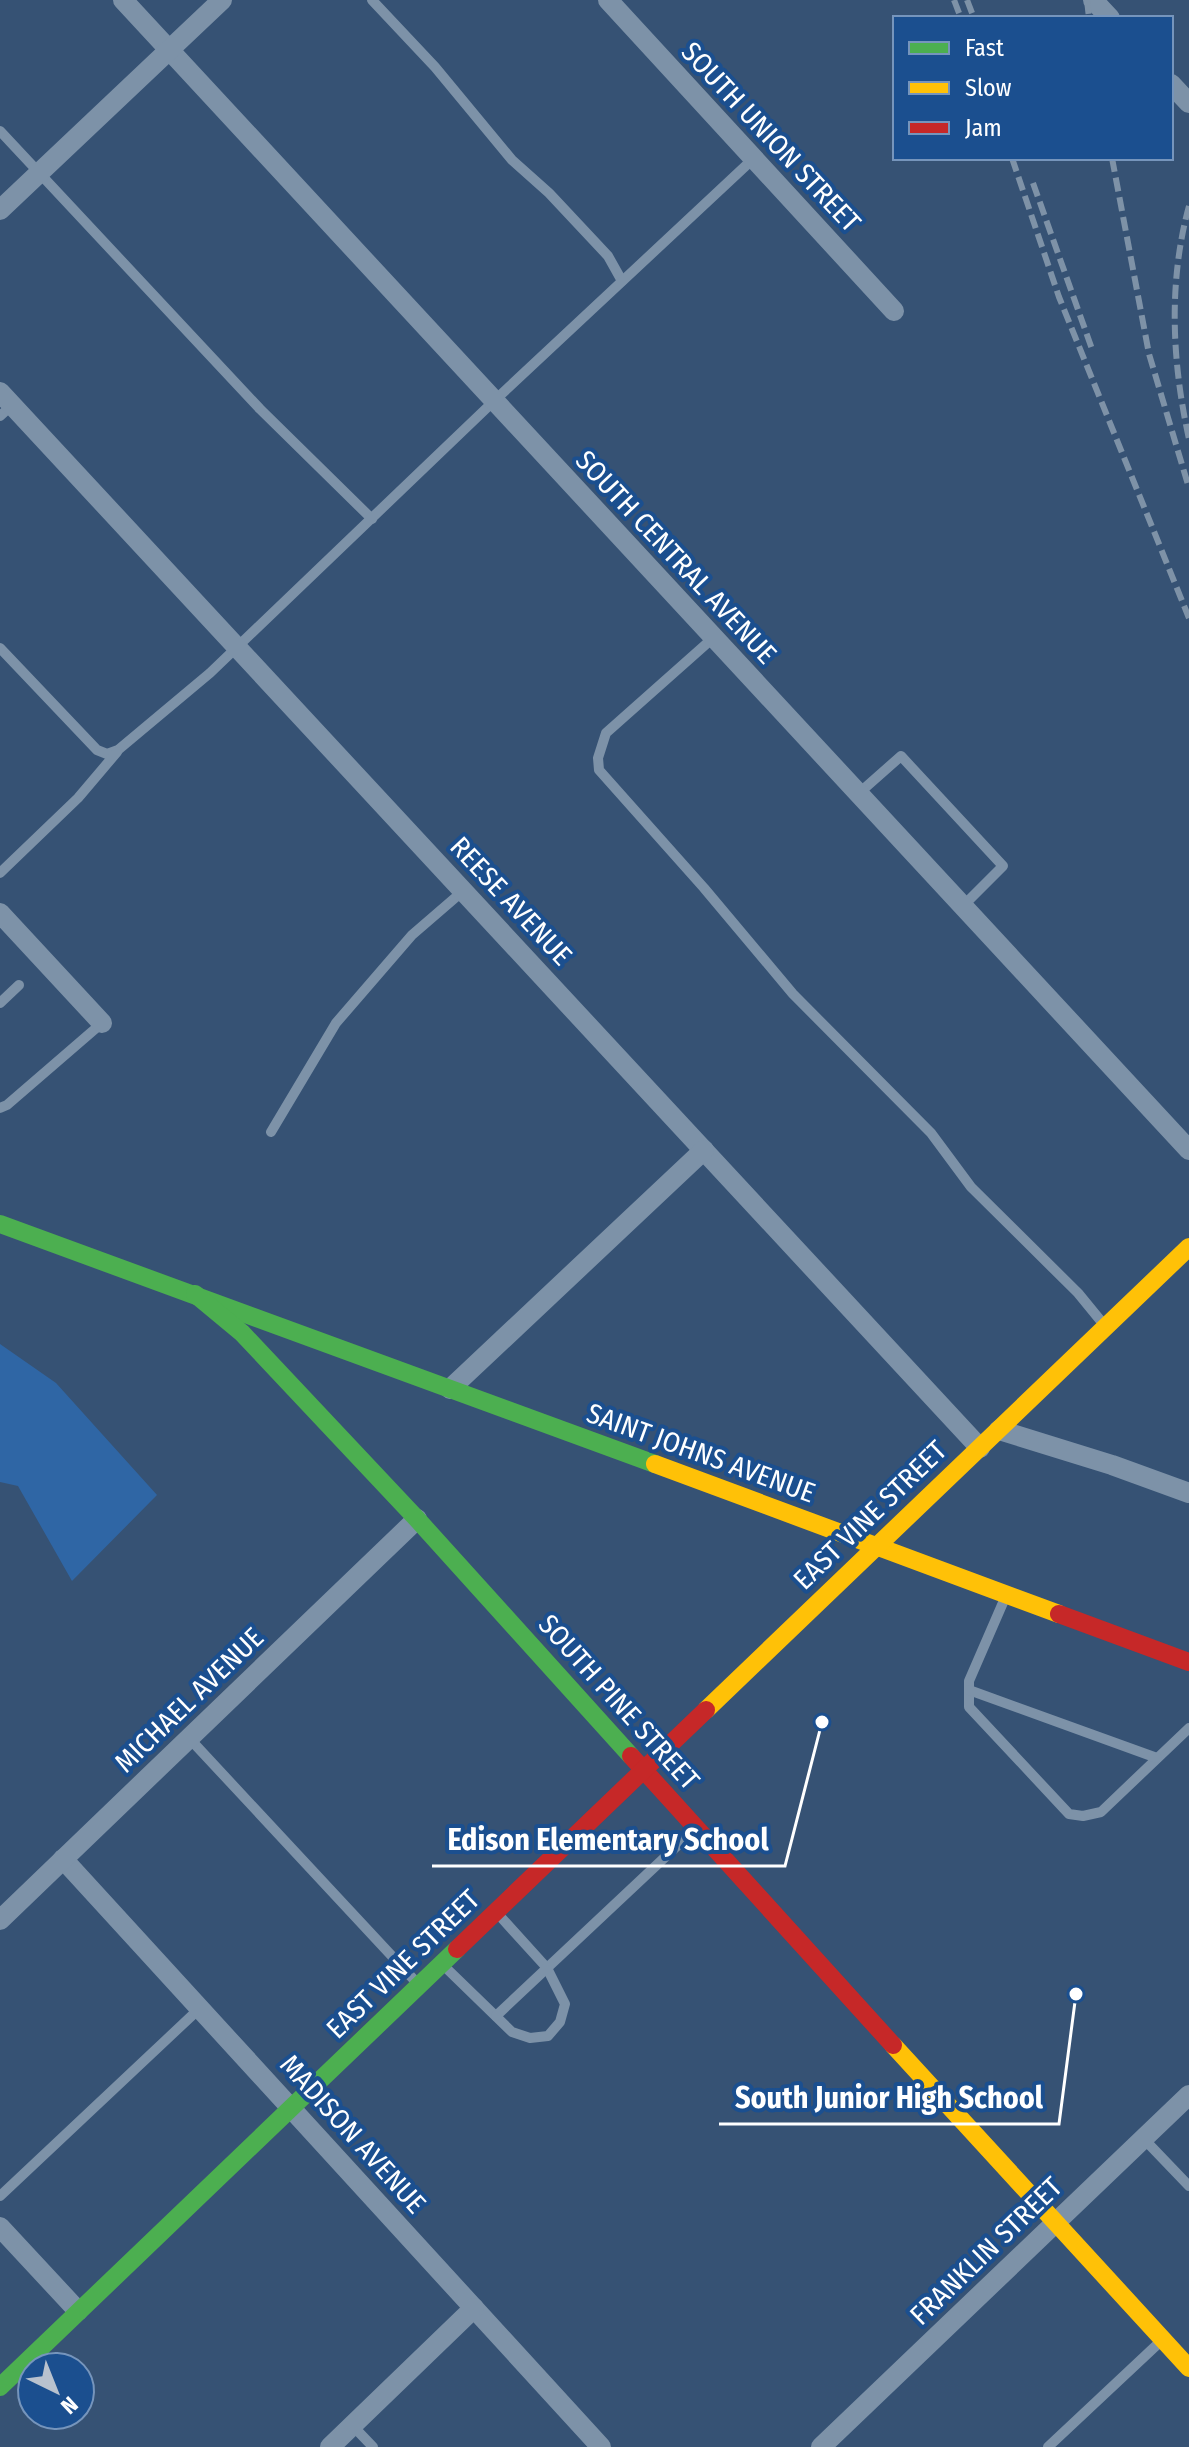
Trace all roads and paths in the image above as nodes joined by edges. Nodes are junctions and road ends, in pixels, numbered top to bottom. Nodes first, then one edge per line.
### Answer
1 (123, 0) edge
2 (222, 0) edge
3 (372, 0) edge
4 (608, 0) edge
5 (1093, 0) edge
6 (1108, 16) edge
7 (170, 50) junction
8 (1173, 86) edge
9 (1189, 103) edge
10 (0, 131) edge
11 (753, 159) junction
12 (39, 173) junction
13 (0, 210) edge
14 (622, 281) junction
15 (894, 311) dead end
16 (494, 401) junction
17 (4, 404) edge
18 (372, 519) junction
19 (713, 638) junction
20 (238, 647) junction
21 (0, 648) edge
22 (118, 750) junction
23 (858, 794) junction
24 (0, 873) edge
25 (463, 891) junction
26 (963, 906) junction
27 (0, 913) edge
28 (19, 985) dead end
29 (0, 1003) edge
30 (102, 1023) joint
31 (0, 1108) edge
32 (271, 1132) dead end
33 (704, 1150) junction
34 (1189, 1150) edge
35 (0, 1224) edge
36 (1189, 1247) edge
37 (195, 1294) junction
38 (1106, 1327) junction
39 (450, 1389) junction
40 (999, 1430) junction
41 (980, 1448) junction
42 (1189, 1493) edge
43 (417, 1519) junction
44 (877, 1548) junction
45 (1006, 1596) junction
46 (1189, 1662) edge
47 (969, 1686) junction
48 (1189, 1728) edge
49 (189, 1738) junction
50 (1157, 1758) junction
51 (644, 1771) junction
52 (695, 1828) junction
53 (63, 1859) junction
54 (497, 1912) junction
55 (0, 1920) edge
56 (442, 1964) junction
57 (547, 1968) junction
58 (420, 1986) junction
59 (200, 2008) junction
60 (496, 2016) junction
61 (1189, 2095) edge
62 (291, 2108) junction
63 (1143, 2138) junction
64 (1189, 2186) edge
65 (0, 2196) edge
66 (1054, 2224) junction
67 (0, 2227) edge
68 (474, 2308) junction
69 (78, 2311) junction
70 (1163, 2340) junction
71 (1189, 2368) edge
72 (0, 2387) edge
73 (352, 2425) junction
74 (330, 2447) edge
75 (373, 2447) edge
76 (601, 2447) edge
77 (821, 2447) edge
78 (1048, 2447) edge

1 - 7 street, SOUTH CENTRAL AVENUE
2 - 7 street
3 - 14 lane
4 - 11 street, SOUTH UNION STREET
5 - 6 street
7 - 12 street
7 - 16 street, SOUTH CENTRAL AVENUE
8 - 9 street
10 - 12 lane
11 - 14 lane
11 - 15 street, SOUTH UNION STREET
12 - 13 street
12 - 18 lane
14 - 16 lane
16 - 18 lane
16 - 19 street, SOUTH CENTRAL AVENUE
17 - 20 street, REESE AVENUE
18 - 20 lane
19 - 23 street, SOUTH CENTRAL AVENUE
19 - 38 lane
20 - 22 lane
20 - 25 street, REESE AVENUE
21 - 22 lane
22 - 24 lane
23 - 26 street, SOUTH CENTRAL AVENUE
23 - 26 lane
25 - 32 lane
25 - 33 street, REESE AVENUE
26 - 34 street, SOUTH CENTRAL AVENUE
27 - 30 street
28 - 29 lane
30 - 31 lane
33 - 39 street
33 - 41 street, REESE AVENUE
35 - 37 street, SAINT JOHNS AVENUE
36 - 38 street, EAST VINE STREET
37 - 39 street, SAINT JOHNS AVENUE
37 - 43 street, SOUTH PINE STREET
38 - 40 street, EAST VINE STREET
39 - 44 street, SAINT JOHNS AVENUE
40 - 41 street, EAST VINE STREET
40 - 42 street
41 - 44 street, EAST VINE STREET
43 - 49 street, MICHAEL AVENUE
43 - 51 street, SOUTH PINE STREET
44 - 45 street, SAINT JOHNS AVENUE
44 - 51 street, EAST VINE STREET
45 - 46 street, SAINT JOHNS AVENUE
45 - 47 lane
47 - 50 lane
47 - 50 lane
48 - 50 lane
49 - 53 street, MICHAEL AVENUE
49 - 58 lane
51 - 52 street, SOUTH PINE STREET
51 - 54 street, EAST VINE STREET
52 - 57 lane
52 - 66 street, SOUTH PINE STREET
53 - 55 street, MICHAEL AVENUE
53 - 59 street, MADISON AVENUE
54 - 56 street, EAST VINE STREET
54 - 57 lane
56 - 58 street, EAST VINE STREET
56 - 60 lane
57 - 60 lane
57 - 60 lane
58 - 62 street, EAST VINE STREET
59 - 62 street, MADISON AVENUE
59 - 65 lane
61 - 63 street, FRANKLIN STREET
62 - 68 street, MADISON AVENUE
62 - 69 street, EAST VINE STREET
63 - 64 lane
63 - 66 street, FRANKLIN STREET
66 - 70 street, SOUTH PINE STREET
66 - 77 street, FRANKLIN STREET
67 - 69 street
68 - 73 street
68 - 76 street, MADISON AVENUE
69 - 72 street, EAST VINE STREET
70 - 71 street, SOUTH PINE STREET
70 - 78 lane
73 - 74 street
73 - 75 lane

